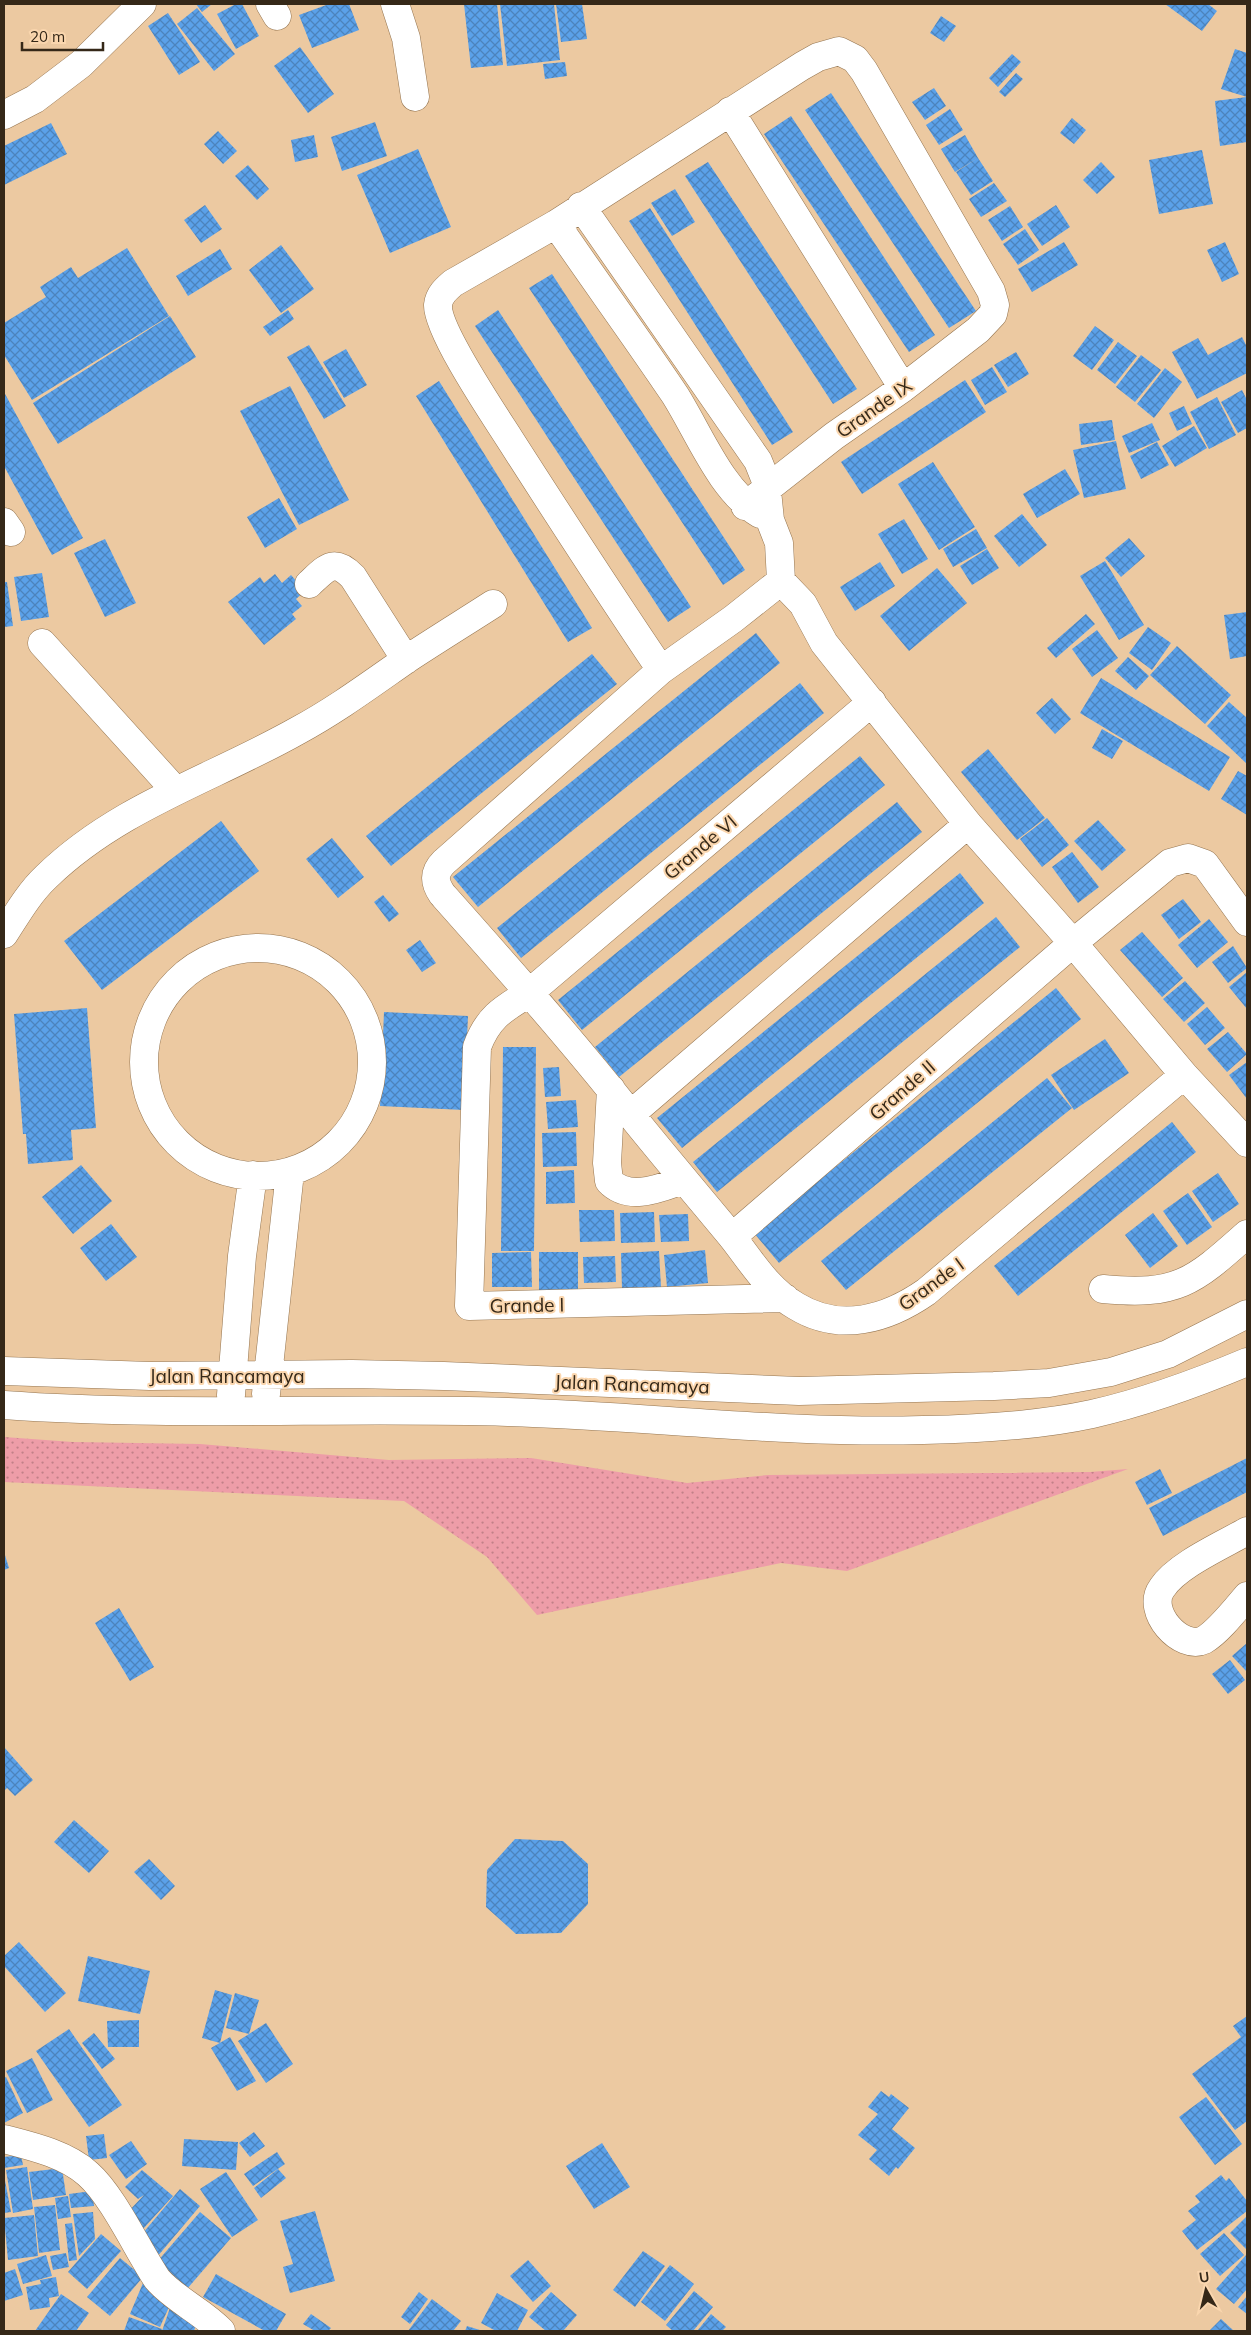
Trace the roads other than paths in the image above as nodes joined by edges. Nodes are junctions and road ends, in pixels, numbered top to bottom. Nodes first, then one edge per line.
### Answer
1 (142, 4) edge
2 (395, 4) edge
3 (415, 97) dead end
4 (730, 110) junction
5 (4, 114) edge
6 (581, 206) junction
7 (556, 224) junction
8 (904, 388) junction
9 (767, 489) junction
10 (745, 506) junction
11 (770, 520) junction
12 (782, 580) junction
13 (309, 584) dead end
14 (493, 604) dead end
15 (42, 643) dead end
16 (406, 660) junction
17 (661, 670) junction
18 (872, 702) junction
19 (175, 790) junction
20 (968, 824) junction
21 (1247, 922) edge
22 (4, 934) edge
23 (1073, 943) junction
24 (529, 993) junction
25 (1184, 1075) junction
26 (611, 1089) junction
27 (631, 1114) junction
28 (1247, 1143) edge
29 (290, 1172) junction
30 (254, 1175) junction
31 (683, 1180) junction
32 (1247, 1234) edge
33 (732, 1237) junction
34 (1103, 1289) dead end
35 (784, 1298) junction
36 (469, 1306) joint
37 (1247, 1314) edge
38 (1247, 1362) edge
39 (4, 1371) edge
40 (234, 1376) junction
41 (268, 1376) junction
42 (4, 1404) edge
43 (229, 1411) junction
44 (264, 1411) junction
45 (1247, 1531) edge
46 (1247, 1596) edge
47 (4, 2139) edge
48 (221, 2331) edge

1 - 5 street
2 - 3 street
4 - 6 street
4 - 8 street
4 - 8 street, Grande IX
6 - 7 street
6 - 9 street
7 - 10 street
7 - 17 street
8 - 9 street, Grande IX
9 - 10 street, Grande IX
9 - 11 street
10 - 11 street
11 - 12 street
12 - 17 street
12 - 18 street
13 - 16 street
14 - 16 street
15 - 19 street
16 - 19 street
17 - 24 street
18 - 20 street
18 - 24 street, Grande VI
19 - 22 street
20 - 23 street
20 - 27 street
21 - 23 street, Grande II
23 - 25 street
23 - 33 street, Grande II
24 - 26 street
24 - 36 street, Grande VI
25 - 28 street
25 - 35 street, Grande I
26 - 27 street
26 - 31 street
27 - 31 street
29 - 30 street
29 - 30 street
29 - 41 street
30 - 40 street
31 - 33 street
32 - 34 street
33 - 35 street
35 - 36 street, Grande I
37 - 41 street, Jalan Rancamaya
38 - 44 street, Jalan Rancamaya
39 - 40 street, Jalan Rancamaya
40 - 41 street, Jalan Rancamaya
40 - 43 street
41 - 44 street
42 - 43 street, Jalan Rancamaya
43 - 44 street, Jalan Rancamaya
45 - 46 street
47 - 48 street

